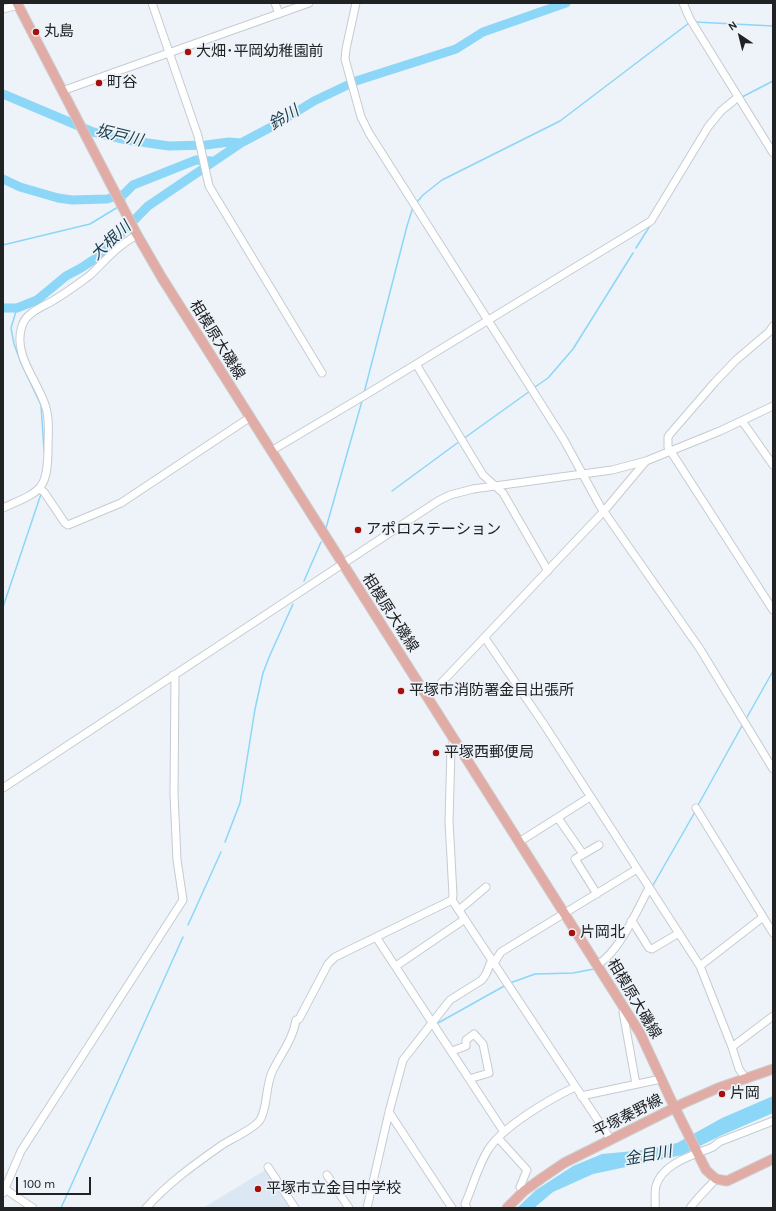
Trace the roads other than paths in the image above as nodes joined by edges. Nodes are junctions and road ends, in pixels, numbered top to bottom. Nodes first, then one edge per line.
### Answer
1 (17, 3) edge
2 (152, 3) edge
3 (275, 3) edge
4 (309, 3) edge
5 (356, 3) edge
6 (682, 3) edge
7 (3, 9) edge
8 (279, 14) junction
9 (170, 52) junction
10 (62, 91) junction
11 (738, 97) junction
12 (773, 153) edge
13 (137, 234) junction
14 (488, 320) junction
15 (773, 326) edge
16 (416, 364) junction
17 (322, 373) dead end
18 (773, 406) edge
19 (250, 418) junction
20 (742, 421) junction
21 (271, 452) junction
22 (670, 452) junction
23 (646, 461) junction
24 (773, 465) edge
25 (582, 473) junction
26 (494, 486) junction
27 (40, 489) junction
28 (3, 508) edge
29 (604, 511) junction
30 (342, 564) junction
31 (548, 572) junction
32 (773, 610) edge
33 (485, 638) junction
34 (173, 675) junction
35 (427, 698) junction
36 (454, 741) junction
37 (773, 770) edge
38 (3, 788) edge
39 (590, 797) junction
40 (697, 809) dead end
41 (558, 818) junction
42 (519, 842) junction
43 (599, 845) dead end
44 (583, 854) junction
45 (637, 869) junction
46 (486, 887) dead end
47 (651, 890) junction
48 (597, 894) junction
49 (452, 900) junction
50 (459, 910) junction
51 (564, 914) junction
52 (763, 917) junction
53 (465, 919) junction
54 (633, 922) junction
55 (679, 933) junction
56 (773, 933) edge
57 (376, 937) junction
58 (493, 961) junction
59 (597, 965) junction
60 (396, 966) junction
61 (700, 966) junction
62 (624, 1007) junction
63 (773, 1016) edge
64 (433, 1023) junction
65 (732, 1047) junction
66 (452, 1051) junction
67 (773, 1069) edge
68 (470, 1079) junction
69 (661, 1079) junction
70 (746, 1079) junction
71 (636, 1084) junction
72 (575, 1087) junction
73 (581, 1096) junction
74 (677, 1111) junction
75 (389, 1112) junction
76 (773, 1121) edge
77 (504, 1132) junction
78 (498, 1138) junction
79 (611, 1140) junction
80 (697, 1152) junction
81 (773, 1160) edge
82 (268, 1167) dead end
83 (327, 1175) dead end
84 (716, 1179) junction
85 (4, 1191) edge
86 (524, 1192) junction
87 (148, 1207) edge
88 (33, 1208) edge
89 (295, 1208) edge
90 (349, 1208) edge
91 (367, 1208) edge
92 (452, 1208) edge
93 (467, 1208) edge
94 (507, 1208) edge
95 (655, 1208) edge
96 (690, 1208) edge

1 - 7 street
1 - 10 main road, 相模原大磯線
2 - 9 street
3 - 8 street
4 - 8 street
5 - 14 street
6 - 11 street
8 - 9 street
9 - 10 street
9 - 17 street
10 - 13 main road, 相模原大磯線
11 - 12 street
11 - 14 street
13 - 19 main road, 相模原大磯線
13 - 27 street
14 - 16 street
14 - 25 street
15 - 22 street
16 - 21 street
16 - 26 street
18 - 20 street
19 - 21 main road, 相模原大磯線
19 - 27 street
20 - 22 street
20 - 24 street
21 - 30 main road, 相模原大磯線
22 - 23 street
22 - 32 street
23 - 25 street
23 - 29 street
25 - 26 street
25 - 29 street
26 - 30 street
26 - 31 street
27 - 28 street
29 - 31 street
29 - 37 street
30 - 34 street
30 - 35 main road, 相模原大磯線
31 - 33 street
33 - 35 street
33 - 39 street
34 - 38 street
34 - 85 street
35 - 36 main road, 相模原大磯線
36 - 42 main road, 相模原大磯線
36 - 49 street
39 - 41 street
39 - 45 street
40 - 52 street
41 - 42 street
41 - 44 street
42 - 51 main road, 相模原大磯線
43 - 44 street
44 - 48 street
45 - 47 street
45 - 48 street
46 - 50 street
47 - 54 street
47 - 55 street
48 - 51 street
49 - 50 street
49 - 57 street
50 - 53 street
51 - 58 street
51 - 59 main road, 相模原大磯線
52 - 56 street
52 - 61 street
53 - 58 street
53 - 60 street
54 - 55 street
54 - 59 street
55 - 61 street
57 - 60 street
57 - 87 street
58 - 64 street
58 - 72 street
59 - 62 main road, 相模原大磯線
60 - 64 street
61 - 65 street
62 - 69 main road, 相模原大磯線
62 - 71 street
63 - 65 street
64 - 66 street
64 - 75 street
65 - 70 street
66 - 68 street
66 - 68 street
67 - 70 main road, 平塚秦野線
68 - 77 street
69 - 71 street
69 - 74 main road, 相模原大磯線
70 - 74 main road, 平塚秦野線
71 - 73 street
72 - 73 street
72 - 77 street
73 - 79 street
74 - 79 main road, 平塚秦野線
74 - 80 main road, 相模原大磯線
75 - 91 street
75 - 92 street
76 - 80 street
77 - 78 street
78 - 86 street
78 - 93 street
79 - 86 main road, 平塚秦野線
80 - 84 main road, 相模原大磯線
80 - 95 street
81 - 84 main road
82 - 89 street
83 - 90 street
84 - 96 street
85 - 88 street
86 - 94 main road, 平塚秦野線

